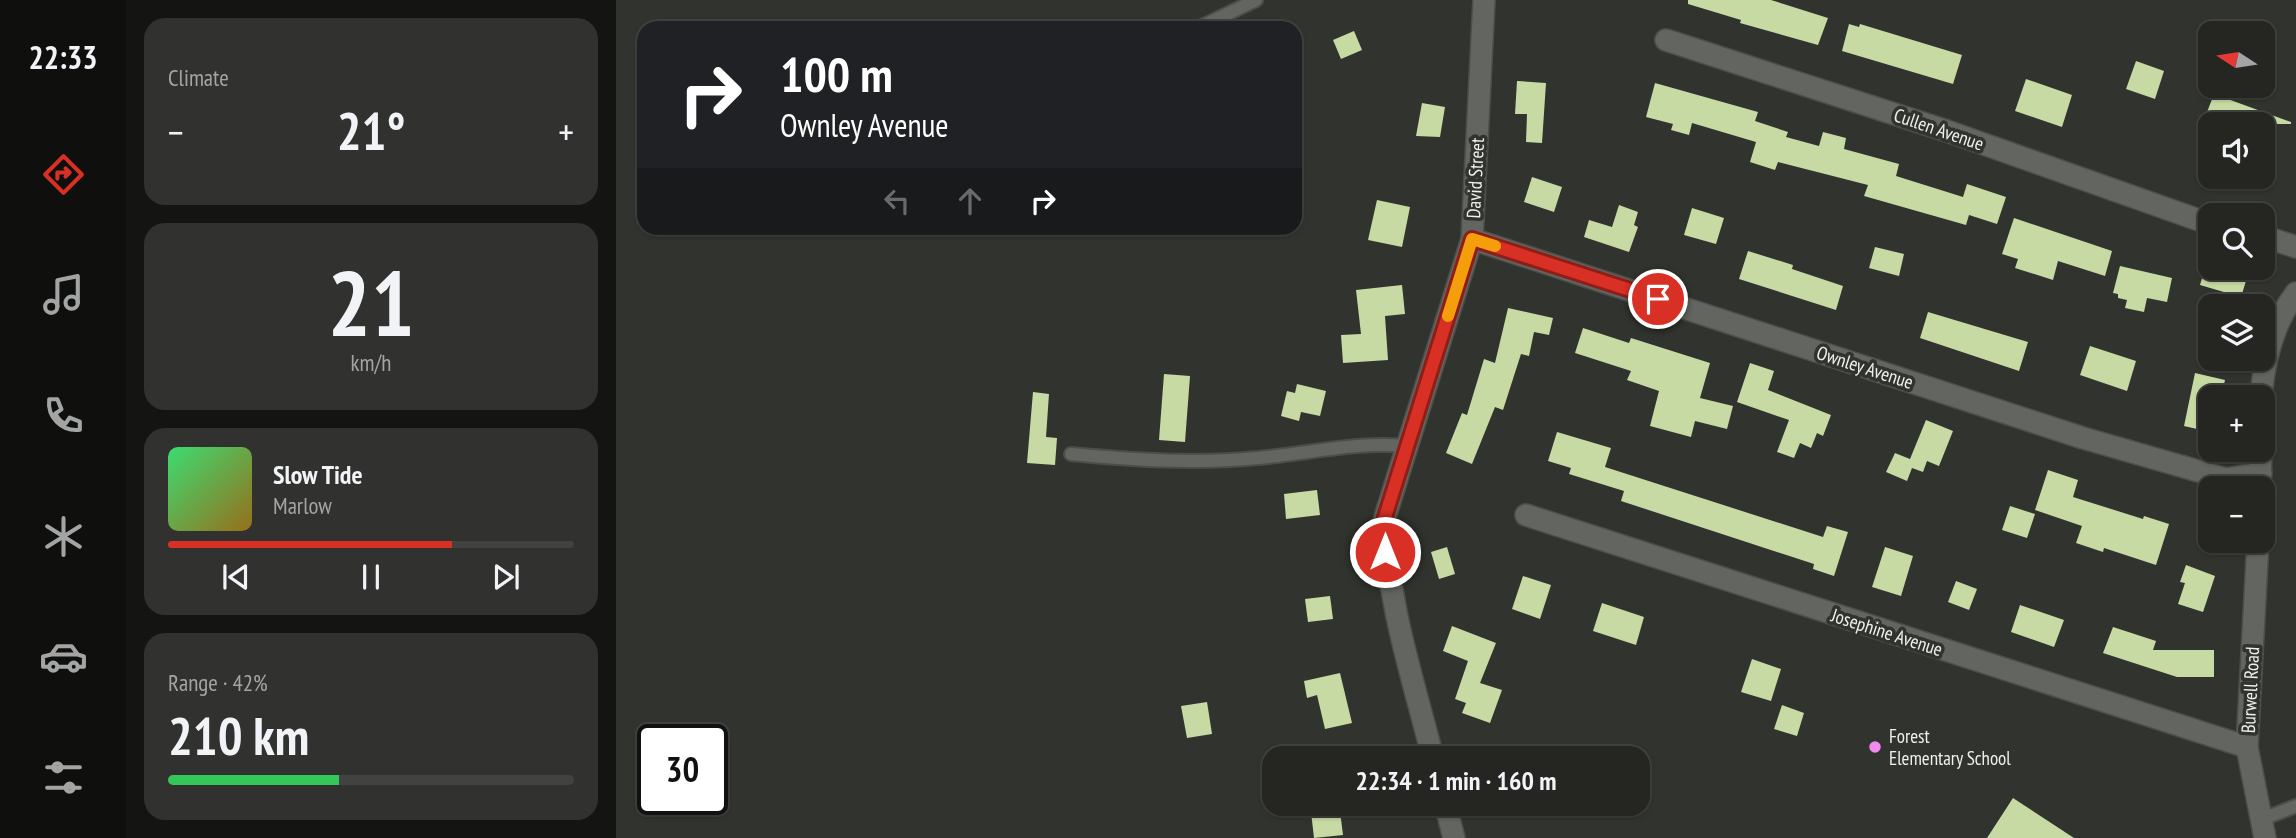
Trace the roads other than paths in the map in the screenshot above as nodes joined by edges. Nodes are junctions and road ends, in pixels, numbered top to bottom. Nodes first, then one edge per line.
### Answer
1 (1256, 0) edge
2 (1484, 0) edge
3 (1212, 21) edge
4 (1666, 40) dead end
5 (2198, 220) edge
6 (1472, 239) junction
7 (2275, 240) edge
8 (2296, 247) edge
9 (2296, 293) edge
10 (2263, 385) edge
11 (1406, 446) junction
12 (1071, 454) dead end
13 (2216, 476) edge
14 (1527, 515) dead end
15 (2257, 553) edge
16 (1430, 746) edge
17 (2247, 747) junction
18 (2296, 806) edge
19 (1448, 816) edge
20 (2262, 829) edge
21 (1454, 838) edge

1 - 3 lane
2 - 6 street, David Street
4 - 5 street, Cullen Avenue
6 - 11 street, David Street
6 - 13 street, Ownley Avenue
7 - 8 street
9 - 10 street
11 - 12 lane
11 - 16 street, David Street
14 - 17 street, Josephine Avenue
15 - 17 street, Burwell Road
17 - 20 street, Burwell Road
18 - 20 lane
19 - 21 street

